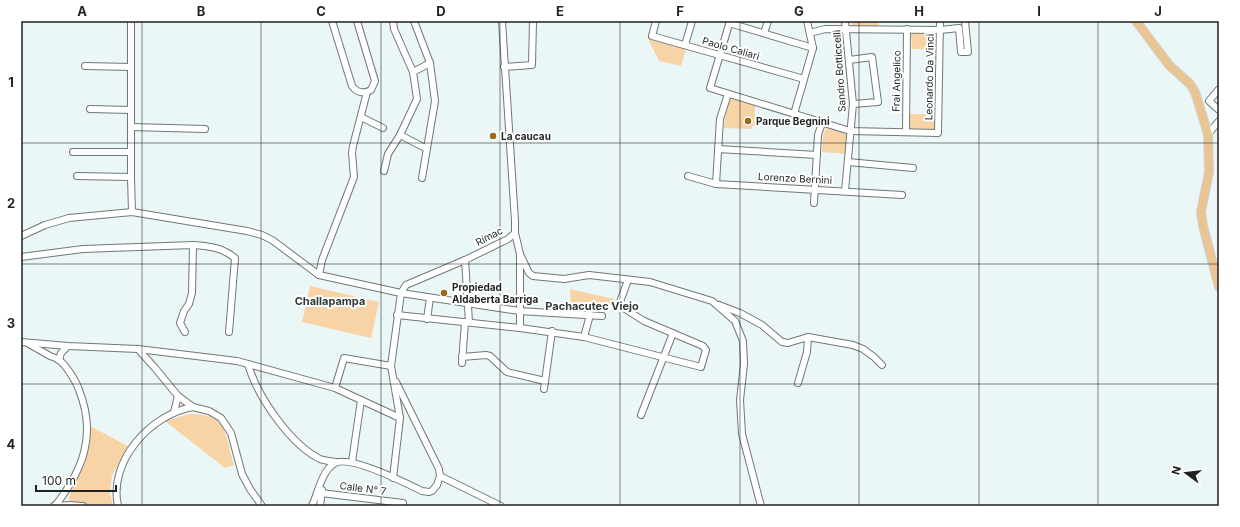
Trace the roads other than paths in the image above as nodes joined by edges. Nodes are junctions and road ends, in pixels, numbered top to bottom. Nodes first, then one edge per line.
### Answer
1 (131, 21) edge
2 (332, 21) edge
3 (357, 21) edge
4 (393, 21) edge
5 (414, 21) edge
6 (502, 21) edge
7 (534, 21) edge
8 (656, 21) edge
9 (692, 21) edge
10 (768, 21) edge
11 (807, 21) edge
12 (845, 21) edge
13 (940, 21) edge
14 (965, 21) edge
15 (1136, 21) edge
16 (730, 22) edge
17 (846, 29) junction
18 (907, 29) junction
19 (940, 30) junction
20 (810, 32) junction
21 (764, 33) junction
22 (685, 45) junction
23 (813, 48) junction
24 (720, 55) junction
25 (849, 60) junction
26 (430, 63) junction
27 (85, 66) dead end
28 (131, 66) junction
29 (504, 67) junction
30 (413, 72) junction
31 (804, 79) junction
32 (1219, 89) edge
33 (367, 92) junction
34 (728, 94) junction
35 (853, 104) junction
36 (90, 109) dead end
37 (131, 110) junction
38 (1219, 110) edge
39 (794, 114) junction
40 (361, 117) junction
41 (1219, 121) edge
42 (822, 123) junction
43 (131, 127) junction
44 (383, 128) dead end
45 (205, 129) dead end
46 (850, 131) junction
47 (906, 132) junction
48 (1208, 134) junction
49 (400, 135) junction
50 (427, 149) junction
51 (718, 149) junction
52 (73, 152) dead end
53 (131, 152) junction
54 (817, 155) junction
55 (848, 162) junction
56 (913, 168) dead end
57 (384, 170) dead end
58 (77, 176) dead end
59 (688, 176) dead end
60 (131, 177) junction
61 (422, 178) dead end
62 (716, 184) junction
63 (815, 190) junction
64 (845, 191) junction
65 (902, 195) dead end
66 (814, 203) dead end
67 (132, 212) junction
68 (515, 233) junction
69 (21, 236) edge
70 (193, 245) junction
71 (520, 254) junction
72 (21, 257) edge
73 (465, 260) junction
74 (319, 275) junction
75 (628, 280) junction
76 (1219, 287) edge
77 (401, 293) junction
78 (430, 298) junction
79 (714, 303) junction
80 (469, 304) junction
81 (520, 311) junction
82 (590, 315) junction
83 (397, 316) junction
84 (602, 316) dead end
85 (427, 319) junction
86 (467, 322) junction
87 (520, 328) junction
88 (552, 331) junction
89 (185, 332) dead end
90 (229, 332) dead end
91 (673, 333) junction
92 (584, 337) junction
93 (808, 338) junction
94 (23, 342) edge
95 (68, 346) junction
96 (138, 349) junction
97 (663, 358) junction
98 (59, 360) junction
99 (248, 364) junction
100 (882, 365) dead end
101 (391, 366) junction
102 (392, 375) junction
103 (545, 381) junction
104 (798, 383) dead end
105 (335, 388) junction
106 (544, 389) dead end
107 (178, 396) junction
108 (361, 400) junction
109 (193, 407) junction
110 (174, 412) junction
111 (641, 415) dead end
112 (400, 418) junction
113 (336, 462) junction
114 (352, 462) junction
115 (440, 476) junction
116 (393, 478) junction
117 (323, 479) junction
118 (321, 493) junction
119 (63, 495) junction
120 (69, 505) junction
121 (402, 505) edge
122 (54, 506) edge
123 (83, 506) edge
124 (118, 506) edge
125 (262, 506) edge
126 (312, 506) edge
127 (320, 506) edge
128 (501, 506) edge
129 (760, 506) edge

1 - 28 street
2 - 33 street
3 - 33 street
4 - 30 street
5 - 26 street
6 - 29 street, Rímac
7 - 29 street
8 - 22 street, Paolo Caliari
9 - 22 street
10 - 21 street
11 - 20 street
12 - 17 street, Sandro Botticcelli
13 - 19 street, Leonardo Da Vinci
14 - 19 street
15 - 48 main road
16 - 21 street
16 - 24 street
17 - 18 street
17 - 20 street
17 - 25 street, Sandro Botticcelli
18 - 19 street
18 - 47 street, Frai Angelico
19 - 47 street, Leonardo Da Vinci
20 - 23 street
21 - 23 street
22 - 24 street, Paolo Caliari
23 - 31 street
24 - 31 street, Paolo Caliari
24 - 34 street
25 - 35 street, Sandro Botticcelli
25 - 35 street
26 - 30 street
26 - 50 street
27 - 28 street
28 - 37 street
29 - 68 street, Rímac
30 - 49 street
31 - 39 street
32 - 38 street
33 - 40 street
34 - 39 street
34 - 51 street
35 - 46 street, Sandro Botticcelli
36 - 37 street
37 - 43 street
39 - 42 street
40 - 44 street
40 - 74 street
41 - 48 street
42 - 46 street
42 - 54 street
43 - 45 street
43 - 53 street
46 - 47 street
46 - 55 street, Sandro Botticcelli
48 - 76 main road
49 - 50 street
49 - 57 street
50 - 61 street
51 - 54 street
51 - 62 street
52 - 53 street
53 - 60 street
54 - 63 street
55 - 56 street
55 - 64 street, Sandro Botticcelli
58 - 60 street
59 - 62 street, Lorenzo Bernini
60 - 67 street
62 - 63 street, Lorenzo Bernini
63 - 64 street, Lorenzo Bernini
63 - 66 street
64 - 65 street, Lorenzo Bernini
67 - 69 street
67 - 74 street
68 - 71 street
68 - 73 street, Rímac
70 - 72 street
70 - 89 street
70 - 90 street
71 - 75 street
71 - 81 street
73 - 77 street, Rímac
73 - 80 street
74 - 77 street
75 - 79 street
75 - 91 street
77 - 78 street
77 - 83 street
78 - 80 street
78 - 85 street
79 - 93 street
79 - 129 street
80 - 81 street
80 - 86 street
81 - 82 street
81 - 87 street
82 - 84 street
82 - 92 street
83 - 85 street
83 - 101 street
85 - 86 street
86 - 87 street
86 - 103 street
87 - 88 street
88 - 92 street
88 - 103 street
91 - 97 street
91 - 97 street
92 - 97 street
93 - 100 street
93 - 104 street
94 - 95 street
94 - 98 street
95 - 96 street
95 - 98 street
96 - 99 street
96 - 107 street
97 - 111 street
98 - 119 street
99 - 105 street
99 - 113 street
101 - 102 street
101 - 105 street
102 - 112 street
102 - 115 street
103 - 106 street
105 - 108 street
107 - 109 street
107 - 110 street
108 - 112 street
108 - 114 street
109 - 110 street
109 - 125 street
110 - 124 street
112 - 116 street
113 - 114 street
113 - 117 street
114 - 116 street
115 - 116 street
115 - 128 street
117 - 118 street
117 - 126 street
118 - 121 street, Calle N° 7
118 - 127 street
119 - 120 street
119 - 122 street
120 - 122 street
120 - 123 street

